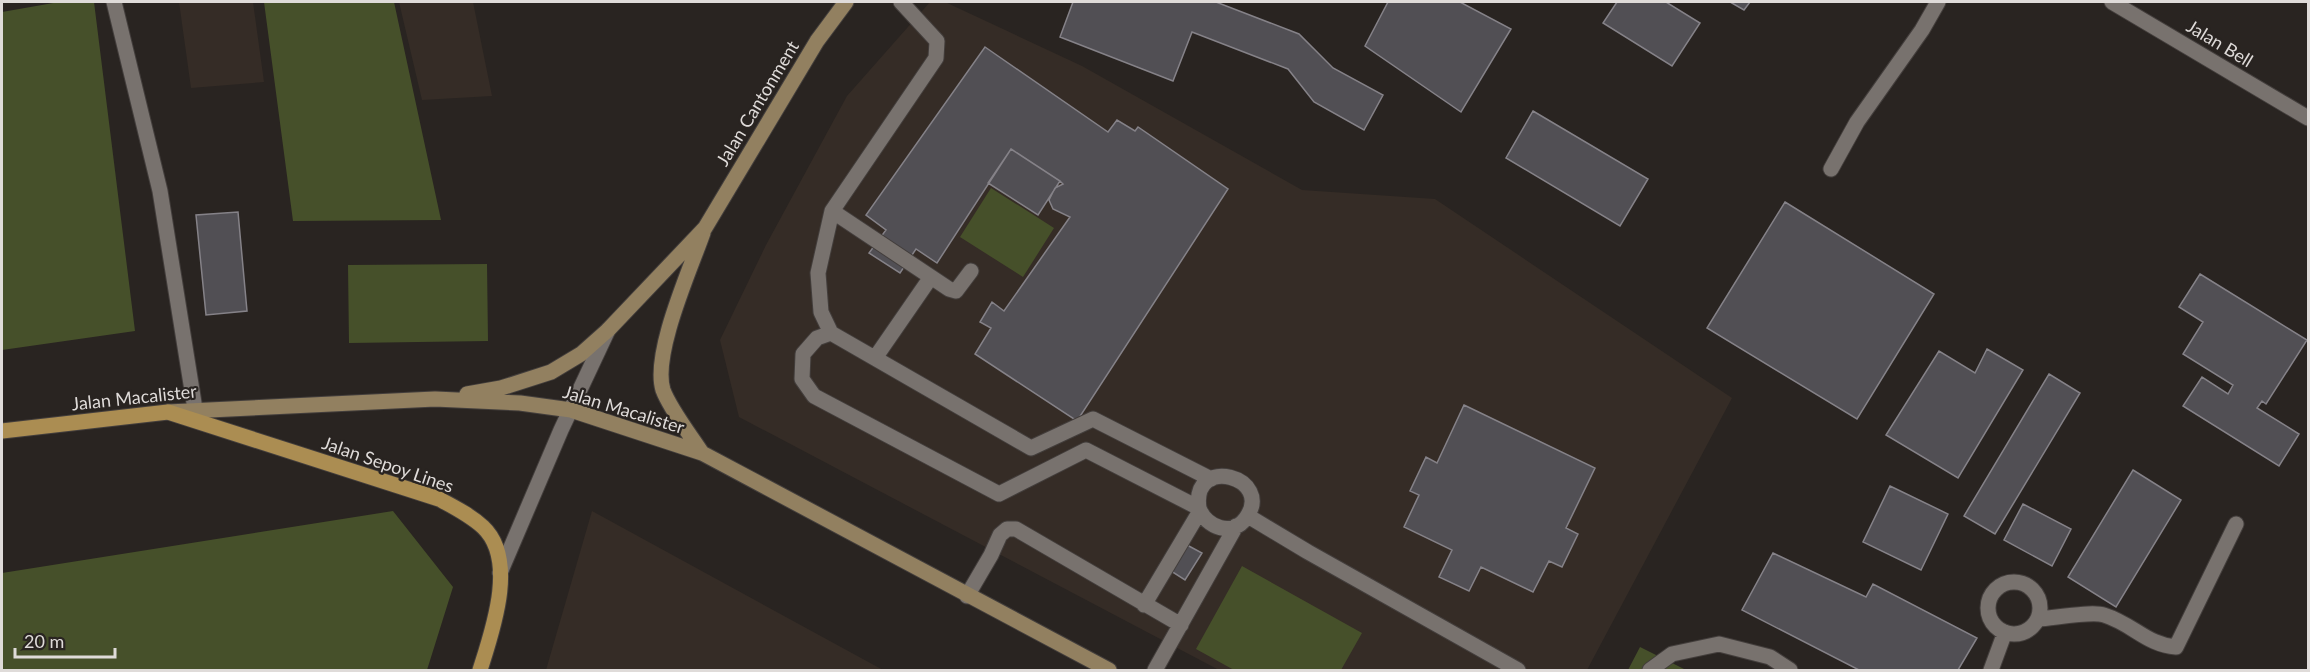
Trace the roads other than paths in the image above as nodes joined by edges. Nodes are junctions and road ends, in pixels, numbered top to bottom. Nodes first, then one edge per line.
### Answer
1 (114, 2) edge
2 (846, 2) edge
3 (901, 2) edge
4 (1938, 2) edge
5 (2112, 2) edge
6 (2308, 118) edge
7 (1831, 169) dead end
8 (832, 211) junction
9 (705, 228) junction
10 (971, 271) dead end
11 (931, 277) junction
12 (608, 330) junction
13 (831, 333) junction
14 (875, 358) junction
15 (435, 399) junction
16 (195, 409) junction
17 (571, 410) junction
18 (168, 412) junction
19 (2, 431) edge
20 (702, 453) junction
21 (1211, 479) junction
22 (1200, 510) junction
23 (1242, 521) junction
24 (2236, 524) dead end
25 (500, 573) junction
26 (967, 596) junction
27 (1144, 604) junction
28 (2038, 620) junction
29 (1180, 625) junction
30 (2005, 632) junction
31 (480, 670) edge
32 (1109, 670) edge
33 (1155, 670) edge
34 (1518, 670) edge
35 (1650, 670) edge
36 (1790, 670) edge
37 (1991, 670) edge

1 - 16 street
2 - 9 main road, Jalan Cantonment
3 - 8 street
4 - 7 street
5 - 6 street, Jalan Bell
8 - 11 street
8 - 13 street
9 - 12 main road
9 - 20 main road
10 - 11 street
11 - 14 street
12 - 15 main road
12 - 17 street
13 - 14 street
13 - 22 street
14 - 21 street
15 - 16 main road, Jalan Macalister
15 - 17 main road, Jalan Macalister
16 - 18 main road, Jalan Macalister
17 - 20 main road, Jalan Macalister
17 - 25 street
18 - 19 main road, Jalan Macalister
18 - 25 main road, Jalan Sepoy Lines
20 - 26 main road, Jalan Macalister
21 - 22 street
21 - 23 street
22 - 23 street
22 - 27 street
23 - 29 street
23 - 34 street
24 - 28 street
25 - 31 main road, Jalan Sepoy Lines
26 - 27 street
26 - 32 main road, Jalan Macalister
27 - 29 street
28 - 30 street
28 - 30 street
29 - 33 street
30 - 37 street
35 - 36 street

